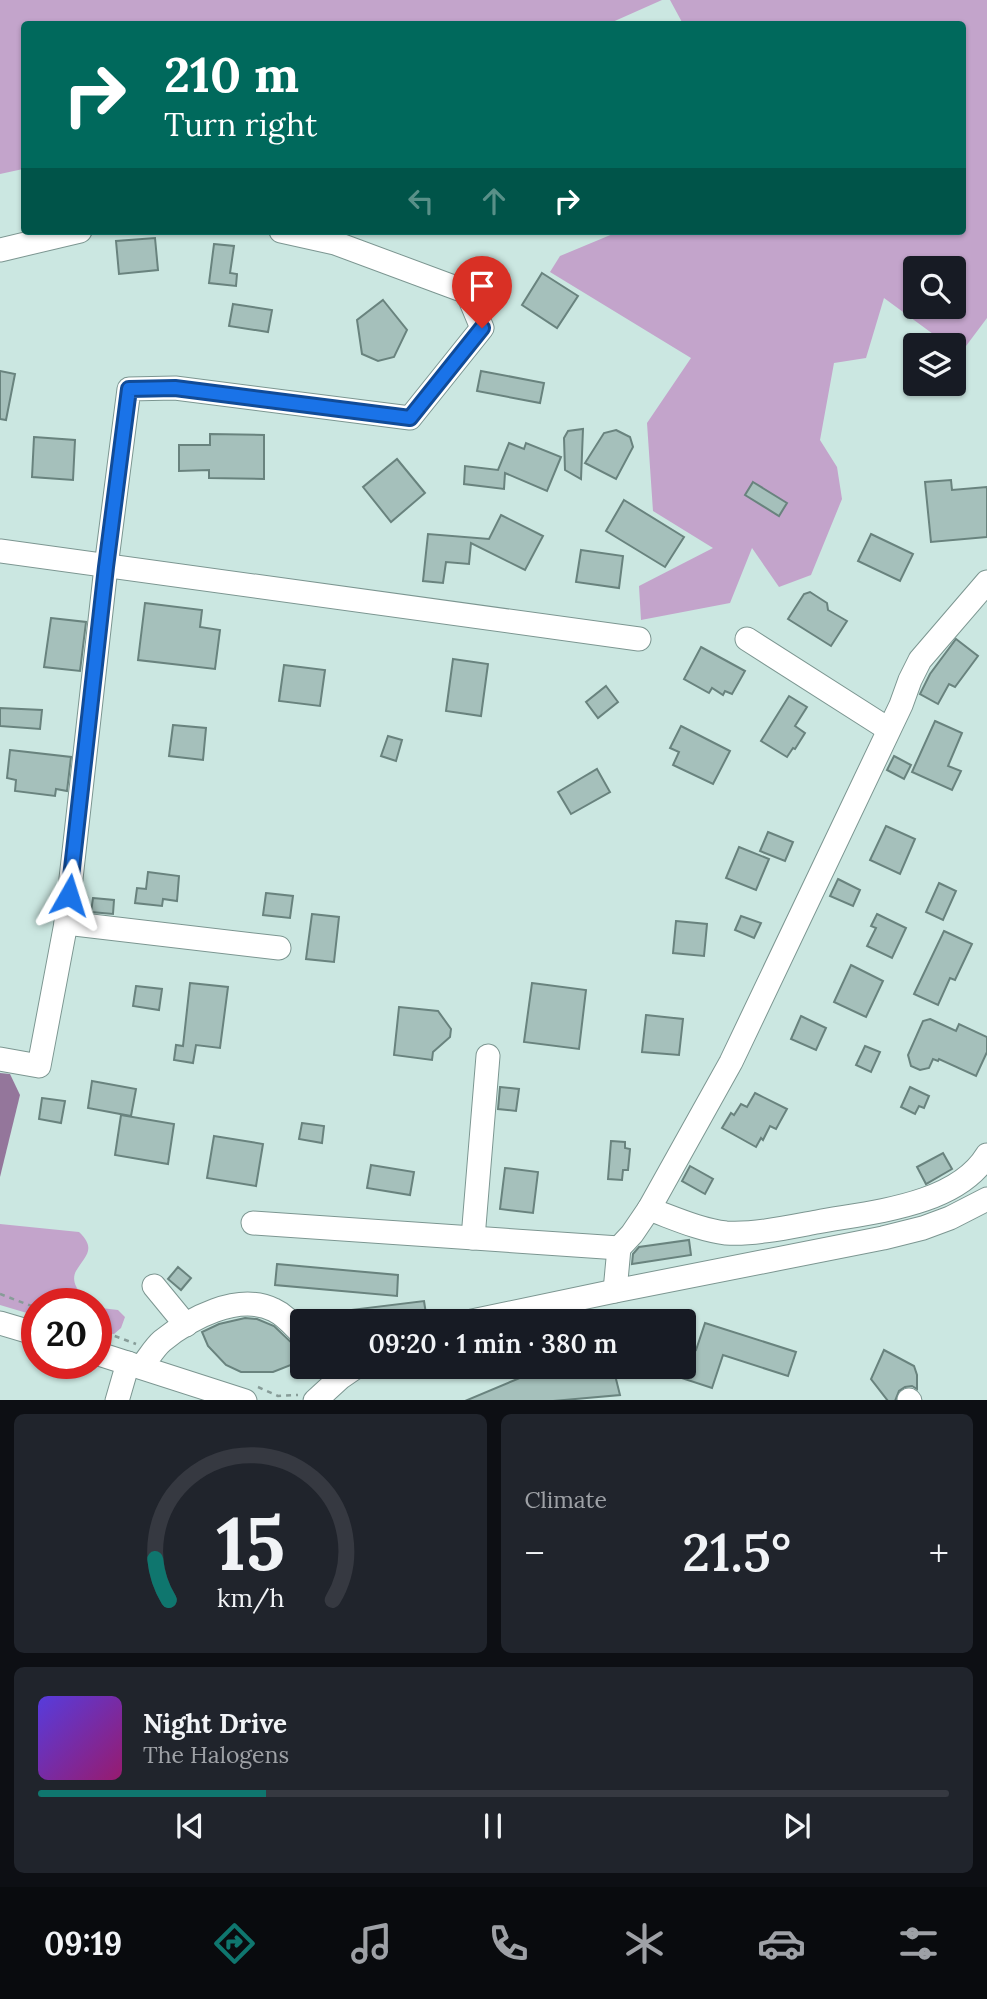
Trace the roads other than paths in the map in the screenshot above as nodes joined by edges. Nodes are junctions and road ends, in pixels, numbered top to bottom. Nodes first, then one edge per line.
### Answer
1 (63, 235) edge
2 (299, 235) edge
3 (0, 250) edge
4 (0, 551) edge
5 (106, 567) junction
6 (987, 582) edge
7 (639, 639) dead end
8 (747, 639) dead end
9 (888, 729) junction
10 (66, 923) junction
11 (279, 948) dead end
12 (488, 1056) dead end
13 (0, 1059) edge
14 (987, 1155) edge
15 (987, 1199) edge
16 (649, 1209) junction
17 (253, 1223) dead end
18 (473, 1238) junction
19 (619, 1248) junction
20 (154, 1286) dead end
21 (615, 1291) junction
22 (529, 1309) edge
23 (290, 1322) edge
24 (0, 1323) edge
25 (186, 1325) junction
26 (21, 1329) edge
27 (112, 1355) edge
28 (141, 1360) junction
29 (330, 1379) edge
30 (247, 1392) edge
31 (306, 1398) edge
32 (118, 1400) edge

1 - 3 street
2 - 5 street
4 - 5 street
5 - 7 street
5 - 10 street
6 - 9 street
8 - 9 street
9 - 16 street
10 - 11 street
10 - 13 street
12 - 18 street
14 - 16 street
15 - 21 street
16 - 19 street
17 - 18 street
18 - 19 street
19 - 21 street
20 - 25 street
21 - 22 street
23 - 25 street
24 - 26 street
25 - 28 street
27 - 28 street
28 - 30 street
28 - 32 street
29 - 31 street

